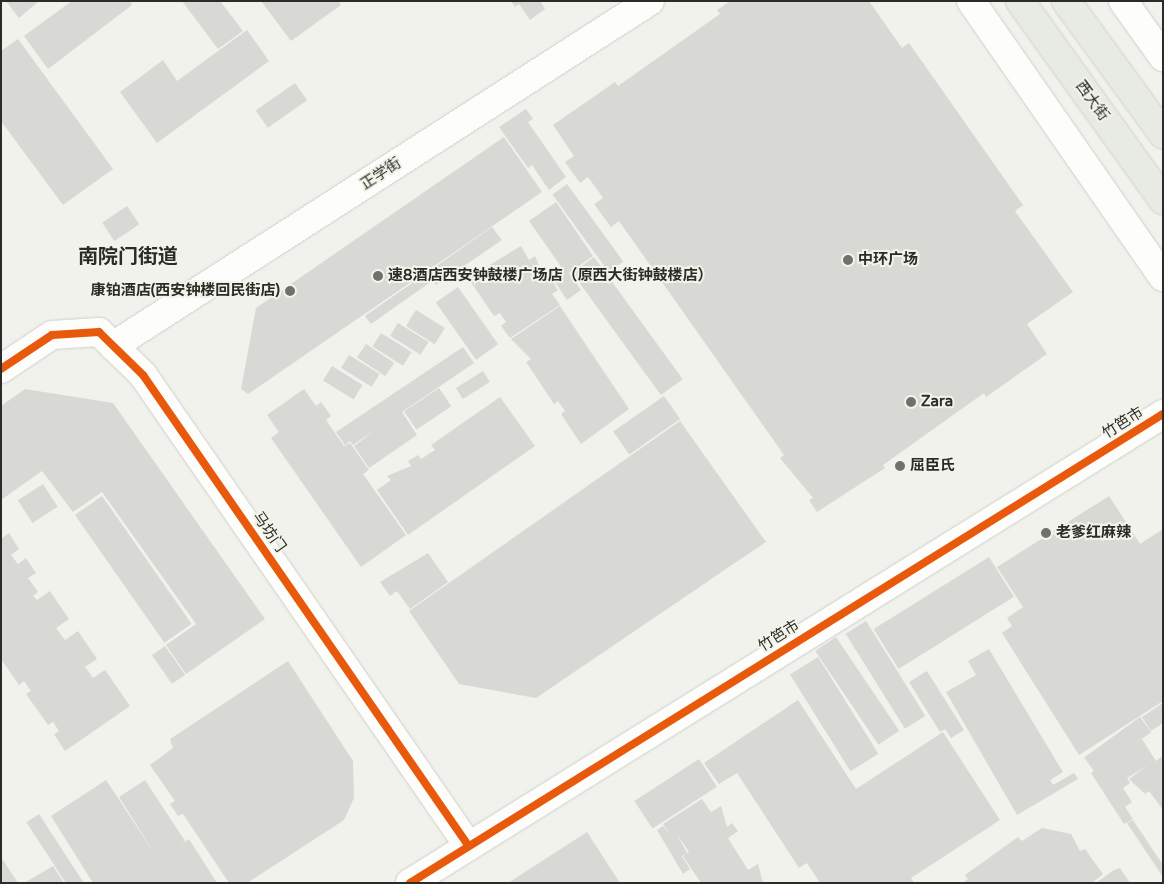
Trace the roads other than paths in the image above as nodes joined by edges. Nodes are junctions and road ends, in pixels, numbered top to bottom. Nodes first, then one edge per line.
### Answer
1 (650, 1) edge
2 (971, 1) edge
3 (1020, 1) edge
4 (1066, 1) edge
5 (1123, 1) edge
6 (1163, 57) edge
7 (1163, 134) edge
8 (1163, 200) edge
9 (1163, 277) edge
10 (113, 346) junction
11 (1, 369) edge
12 (1163, 414) edge
13 (468, 845) junction
14 (410, 883) edge

1 - 10 street, 正学街
2 - 9 street
3 - 8 main road, 西大街
4 - 7 main road
5 - 6 street
10 - 11 street, 马坊门
10 - 13 street, 马坊门
12 - 13 street, 竹笆市
13 - 14 street, 竹笆市

